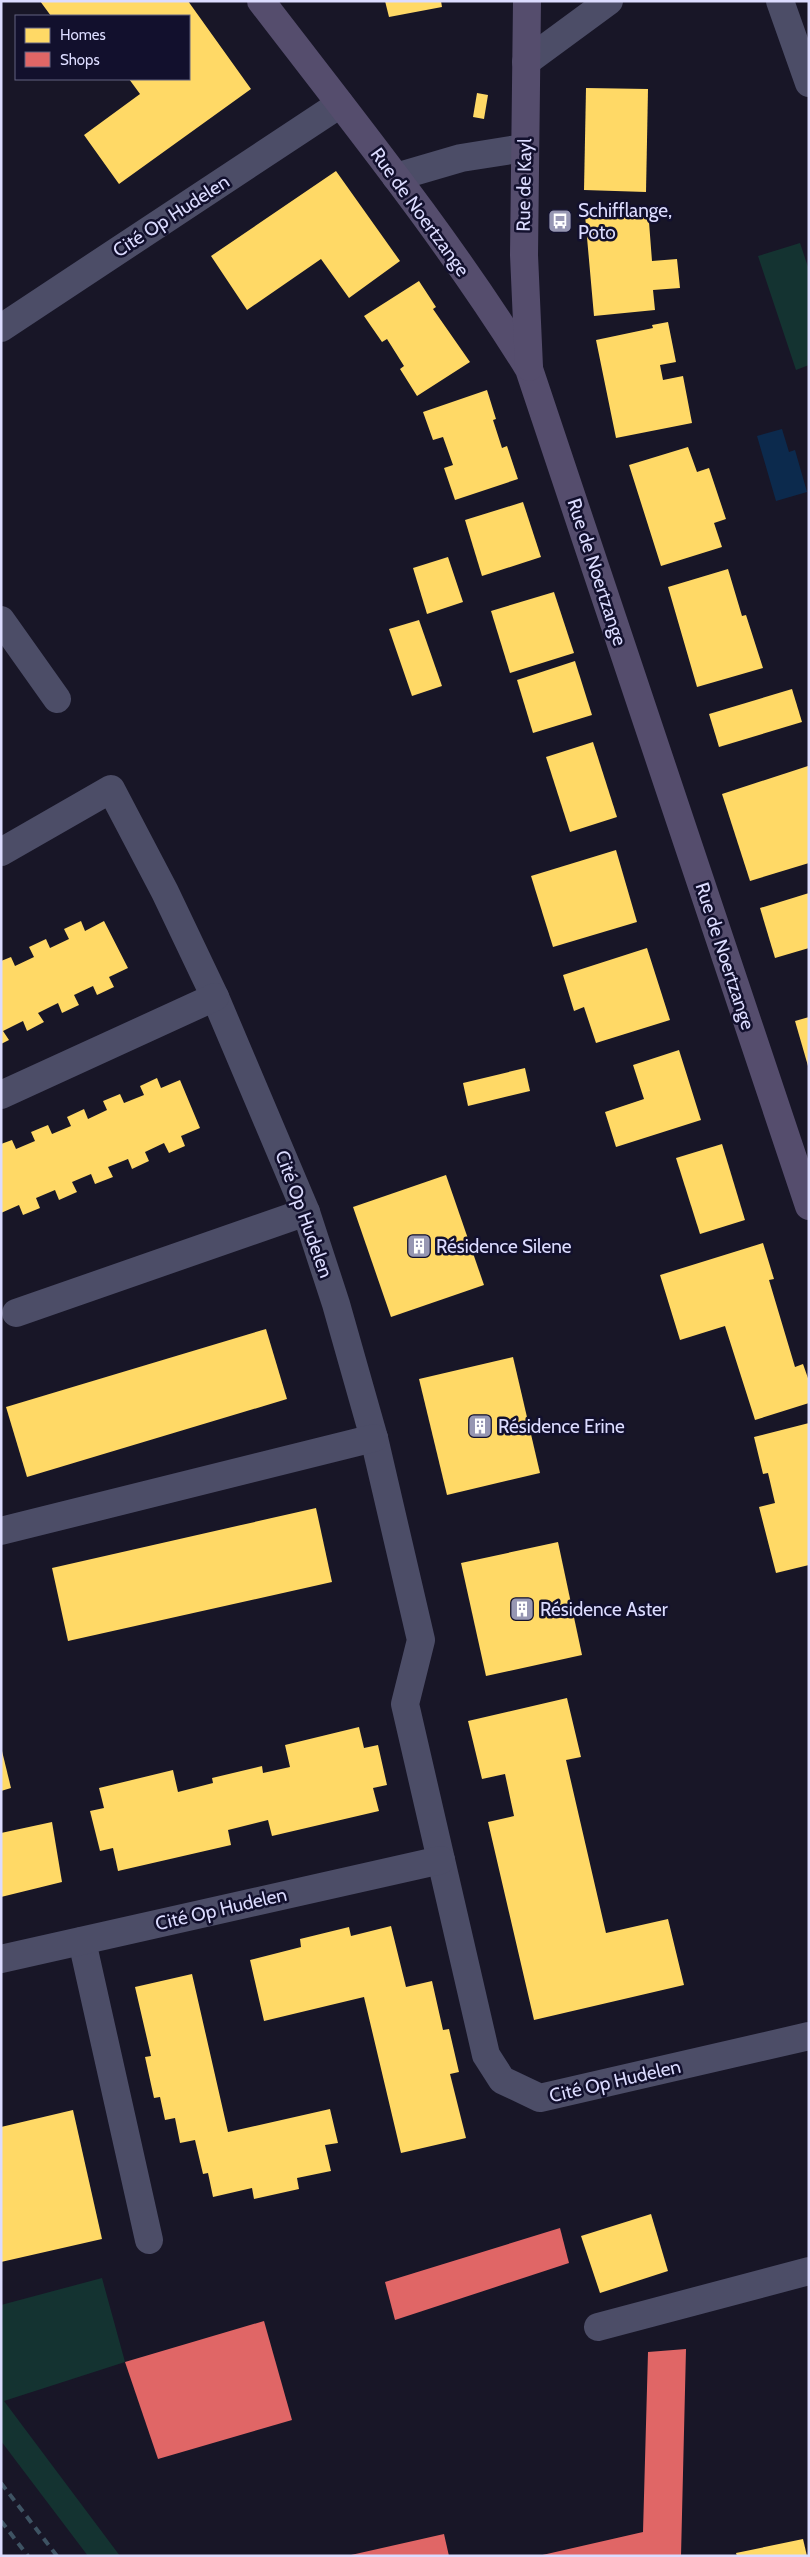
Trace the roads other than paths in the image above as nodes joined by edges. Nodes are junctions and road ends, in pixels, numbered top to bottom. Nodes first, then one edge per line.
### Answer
1 (261, 1) edge
2 (527, 1) edge
3 (609, 1) edge
4 (780, 1) edge
5 (526, 62) junction
6 (809, 83) edge
7 (340, 104) junction
8 (524, 148) junction
9 (396, 177) junction
10 (1, 328) edge
11 (529, 369) junction
12 (1, 620) edge
13 (57, 699) dead end
14 (1, 852) edge
15 (215, 997) junction
16 (1, 1096) edge
17 (809, 1206) edge
18 (306, 1212) junction
19 (16, 1313) dead end
20 (374, 1438) junction
21 (1, 1531) edge
22 (441, 1860) junction
23 (82, 1941) junction
24 (1, 1959) edge
25 (809, 2036) edge
26 (149, 2240) dead end
27 (809, 2271) edge
28 (598, 2327) dead end

1 - 7 main road, Rue de Noertzange
2 - 5 main road, Rue de Kayl
3 - 5 street
4 - 6 street
5 - 8 main road, Rue de Kayl
7 - 9 main road, Rue de Noertzange
7 - 10 street, Cité Op Hudelen
8 - 9 street
8 - 11 main road, Rue de Kayl
9 - 11 main road, Rue de Noertzange
11 - 17 main road, Rue de Noertzange
12 - 13 street
14 - 15 street, Cité Op Hudelen
15 - 16 street
15 - 18 street, Cité Op Hudelen
18 - 19 street
18 - 20 street, Cité Op Hudelen
20 - 21 street
20 - 22 street, Cité Op Hudelen
22 - 23 street, Cité Op Hudelen
22 - 25 street, Cité Op Hudelen
23 - 24 street, Cité Op Hudelen
23 - 26 street
27 - 28 street

